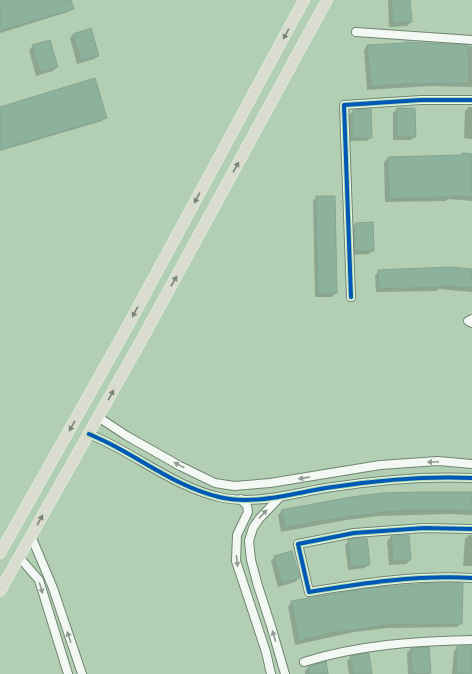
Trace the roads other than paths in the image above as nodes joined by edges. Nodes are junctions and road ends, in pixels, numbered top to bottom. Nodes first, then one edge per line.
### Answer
1 (304, 0) edge
2 (327, 0) edge
3 (356, 32) dead end
4 (472, 40) edge
5 (472, 100) edge
6 (351, 297) dead end
7 (472, 319) edge
8 (472, 323) edge
9 (98, 417) junction
10 (88, 434) junction
11 (472, 464) edge
12 (472, 478) edge
13 (280, 496) junction
14 (241, 499) junction
15 (472, 529) edge
16 (31, 536) junction
17 (0, 553) edge
18 (19, 557) junction
19 (472, 578) edge
20 (0, 591) edge
21 (472, 640) edge
22 (304, 662) dead end
23 (68, 674) edge
24 (82, 674) edge
25 (271, 674) edge
26 (285, 674) edge

1 -> 17 main road
9 -> 2 main road
3 - 4 street
5 - 6 street
7 - 8 street
9 - 10 main road
11 -> 9 street
10 - 14 street
16 -> 10 main road
12 - 13 street
13 - 14 street
26 -> 13 street
14 -> 25 street
15 - 19 street
16 - 18 main road
24 -> 16 street
18 - 20 main road
18 -> 23 street
21 - 22 street

